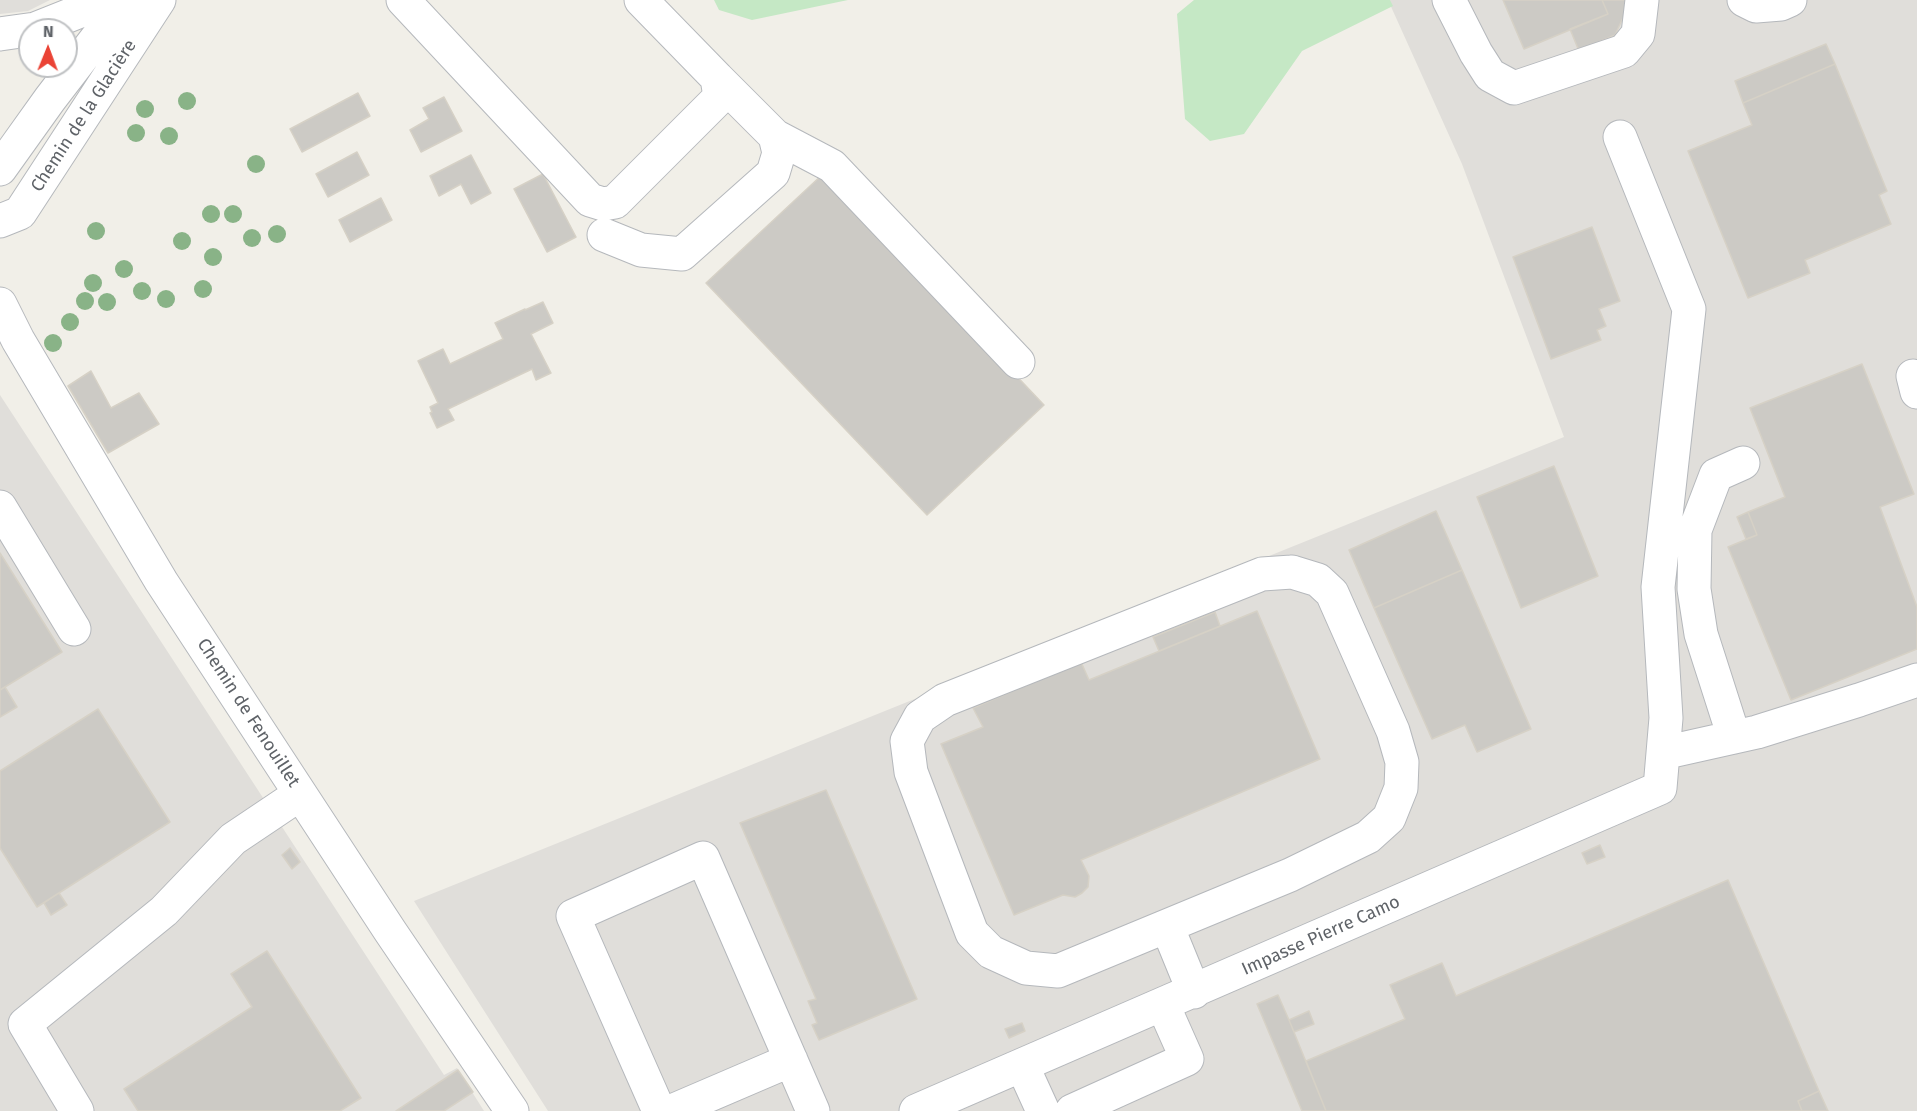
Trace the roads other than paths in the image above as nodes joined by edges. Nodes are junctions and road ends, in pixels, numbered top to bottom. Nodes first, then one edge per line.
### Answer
1 (108, 0) edge
2 (149, 0) edge
3 (159, 0) edge
4 (403, 0) edge
5 (641, 0) edge
6 (1449, 0) edge
7 (1641, 0) edge
8 (1744, 0) edge
9 (1790, 0) edge
10 (0, 34) edge
11 (717, 78) junction
12 (775, 136) junction
13 (1620, 137) dead end
14 (0, 169) edge
15 (0, 221) edge
16 (604, 235) dead end
17 (0, 304) edge
18 (1018, 362) dead end
19 (1743, 463) dead end
20 (0, 507) edge
21 (74, 629) dead end
22 (1917, 680) edge
23 (1734, 737) junction
24 (1663, 753) junction
25 (300, 794) junction
26 (1167, 926) junction
27 (1194, 992) junction
28 (1163, 1005) junction
29 (791, 1060) junction
30 (1022, 1065) junction
31 (77, 1111) edge
32 (512, 1111) edge
33 (659, 1111) edge
34 (672, 1111) edge
35 (813, 1111) edge
36 (916, 1111) edge
37 (1042, 1111) edge
38 (1072, 1111) edge

1 - 10 street
2 - 14 street, Chemin de la Glacière
3 - 15 street, Chemin de la Glacière
4 - 11 street
5 - 11 street
6 - 7 street
8 - 9 street
11 - 12 street
12 - 16 street
12 - 18 street
13 - 24 street, Impasse Pierre Camo
17 - 25 street, Chemin de Fenouillet
19 - 23 street
20 - 21 street
22 - 23 street
23 - 24 street
24 - 27 street, Impasse Pierre Camo
25 - 31 street
25 - 32 street, Chemin de Fenouillet
26 - 26 street
26 - 27 street
27 - 28 street, Impasse Pierre Camo
28 - 30 street, Impasse Pierre Camo
28 - 38 street
29 - 33 street
29 - 34 street
29 - 35 street
30 - 36 street, Impasse Pierre Camo
30 - 37 street

